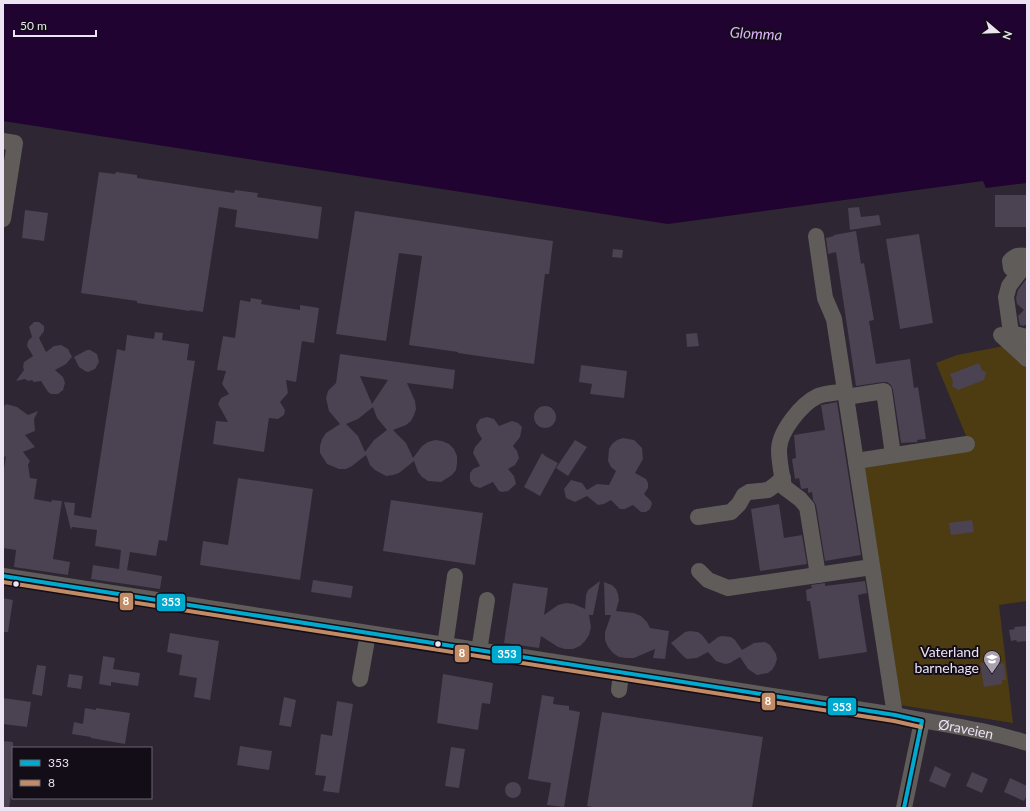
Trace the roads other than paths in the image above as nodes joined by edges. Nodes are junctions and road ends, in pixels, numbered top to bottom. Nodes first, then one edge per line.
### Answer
1 (3, 141) edge
2 (3, 219) edge
3 (816, 236) dead end
4 (1027, 256) edge
5 (1019, 266) edge
6 (1007, 336) junction
7 (1027, 339) edge
8 (1027, 359) edge
9 (846, 394) junction
10 (967, 444) dead end
11 (894, 455) junction
12 (856, 461) junction
13 (783, 478) junction
14 (698, 517) dead end
15 (872, 567) junction
16 (699, 571) dead end
17 (818, 575) junction
18 (3, 576) edge
19 (455, 576) dead end
20 (487, 600) dead end
21 (368, 634) junction
22 (445, 646) junction
23 (479, 651) junction
24 (621, 673) junction
25 (360, 679) dead end
26 (619, 690) dead end
27 (895, 715) junction
28 (922, 721) junction
29 (1027, 743) edge
30 (904, 808) edge

1 - 2 street
3 - 9 street
4 - 5 street
5 - 6 street
6 - 7 street
6 - 8 street
9 - 11 street
9 - 12 street
9 - 13 street
10 - 11 street
11 - 12 street
12 - 15 street
13 - 14 street
13 - 17 street
15 - 17 street
15 - 27 street
16 - 17 street
18 - 21 street, Øraveien
19 - 22 street
20 - 23 street
21 - 22 street, Øraveien
21 - 25 street
22 - 23 street, Øraveien
23 - 24 street, Øraveien
24 - 26 street
24 - 27 street, Øraveien
27 - 28 street, Øraveien
28 - 29 street, Øraveien
28 - 30 street

